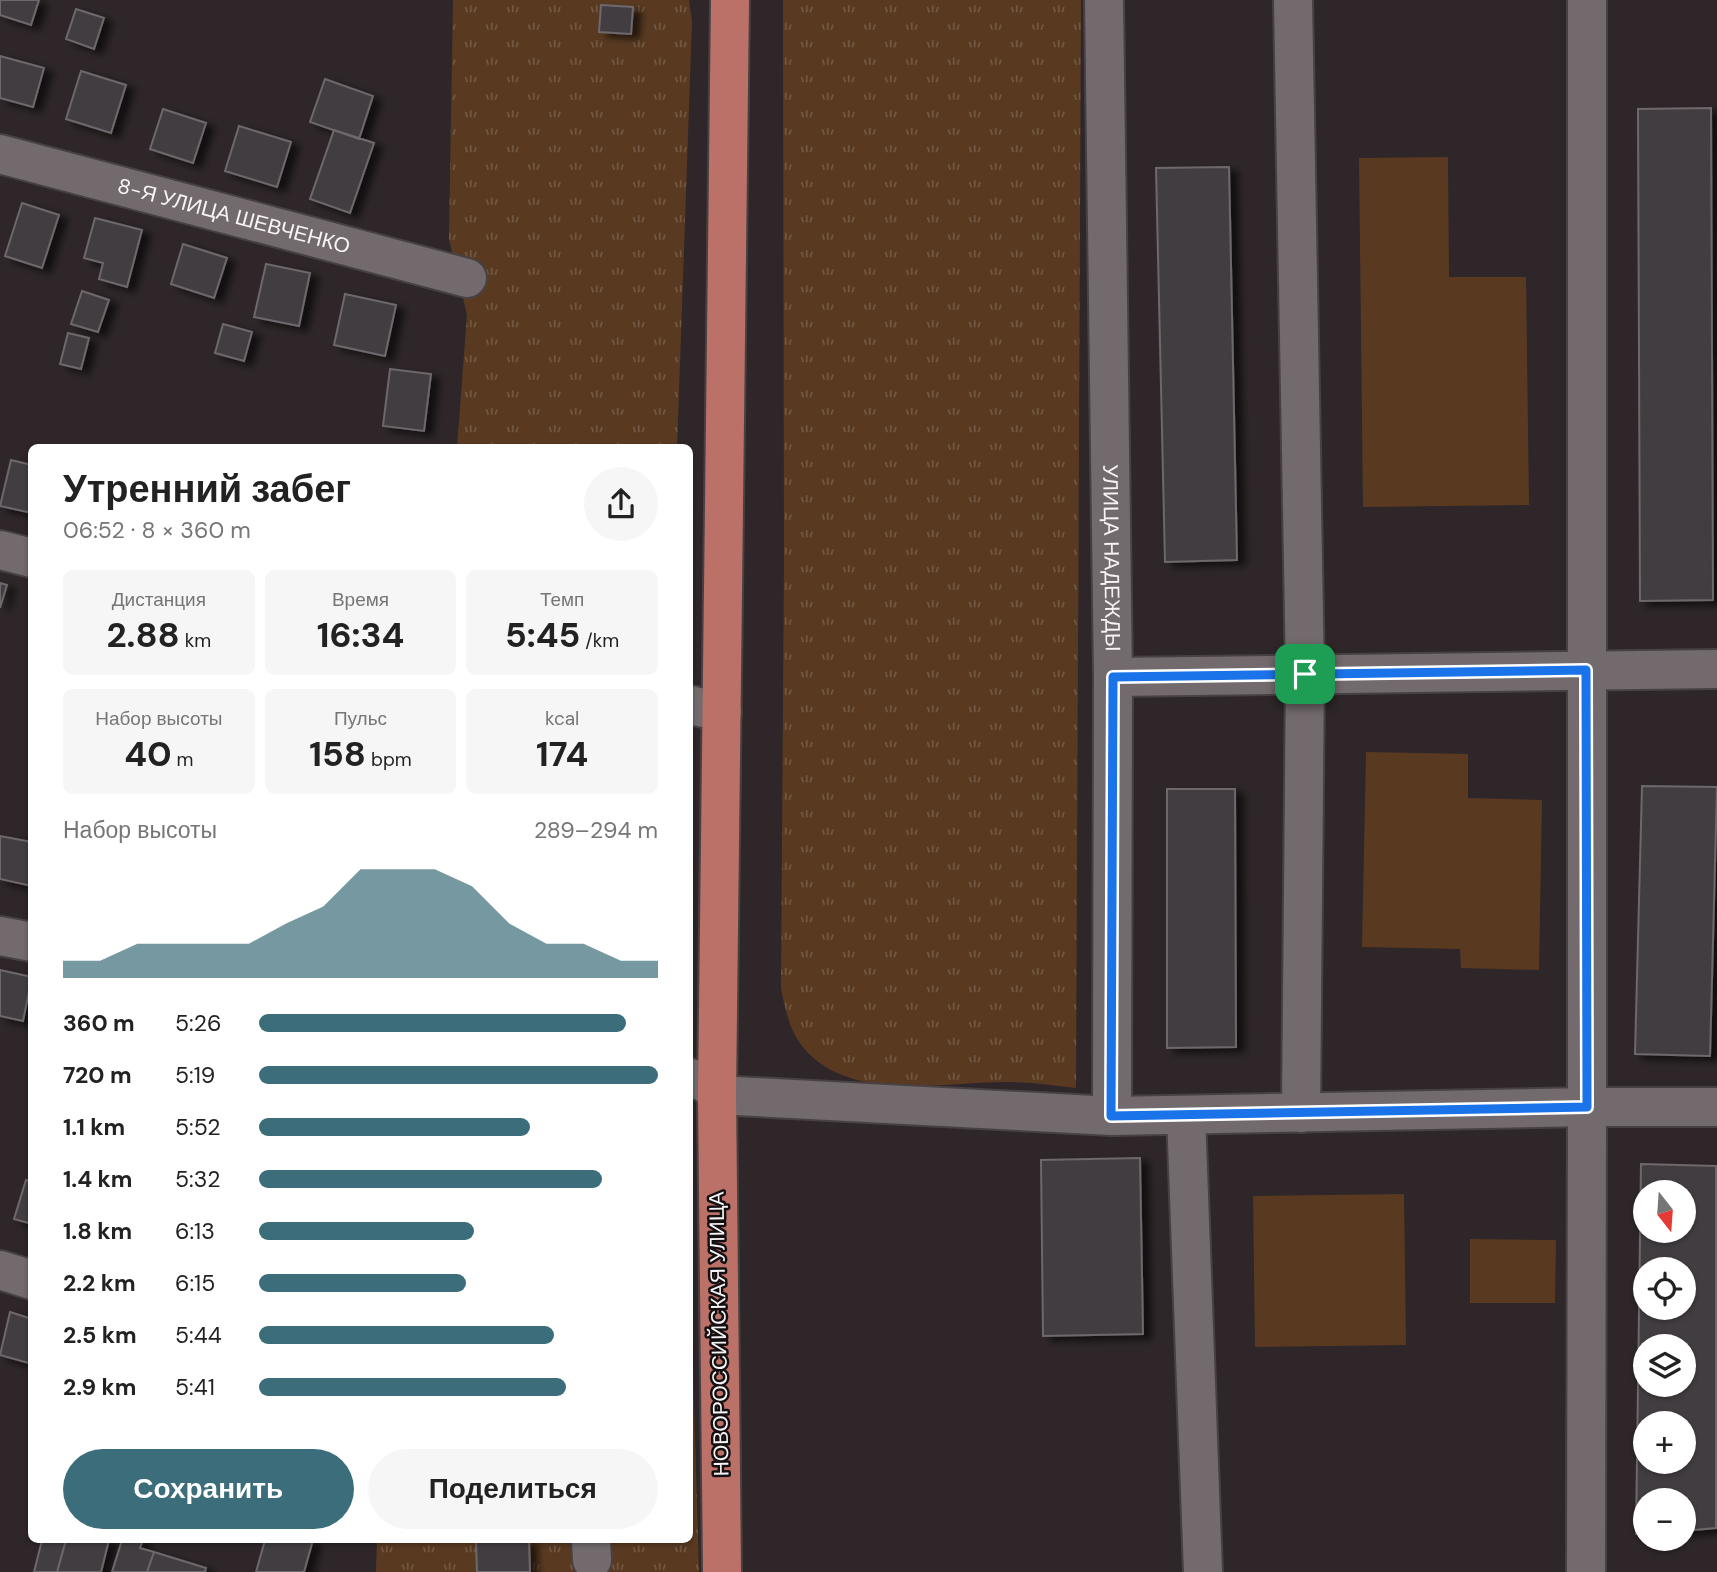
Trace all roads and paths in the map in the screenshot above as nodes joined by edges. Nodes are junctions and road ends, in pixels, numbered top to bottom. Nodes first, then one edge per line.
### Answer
1 (730, 0) edge
2 (1104, 0) edge
3 (1293, 0) edge
4 (1587, 0) edge
5 (0, 154) edge
6 (467, 278) dead end
7 (0, 550) edge
8 (28, 557) edge
9 (1717, 669) edge
10 (1586, 670) junction
11 (1305, 674) junction
12 (1113, 677) junction
13 (706, 708) edge
14 (0, 936) edge
15 (28, 941) edge
16 (703, 1087) edge
17 (1587, 1107) junction
18 (1717, 1107) edge
19 (1301, 1113) junction
20 (1186, 1115) junction
21 (1111, 1116) junction
22 (0, 1270) edge
23 (28, 1279) edge
24 (722, 1572) edge
25 (1203, 1572) edge
26 (1586, 1572) edge

1 - 13 main road, НОВОРОССИЙСКАЯ УЛИЦА
2 - 12 street, УЛИЦА НАДЕЖДЫ
3 - 11 street
4 - 10 street
5 - 6 street, 8-Я УЛИЦА ШЕВЧЕНКО
7 - 8 street
9 - 10 street
10 - 11 street
10 - 17 street
11 - 12 street
11 - 19 street
12 - 21 street, УЛИЦА НАДЕЖДЫ
13 - 16 main road, НОВОРОССИЙСКАЯ УЛИЦА
14 - 15 street
16 - 21 street
16 - 24 main road, НОВОРОССИЙСКАЯ УЛИЦА
17 - 18 street
17 - 19 street
17 - 26 street
19 - 20 street
20 - 21 street
20 - 25 street
22 - 23 street

